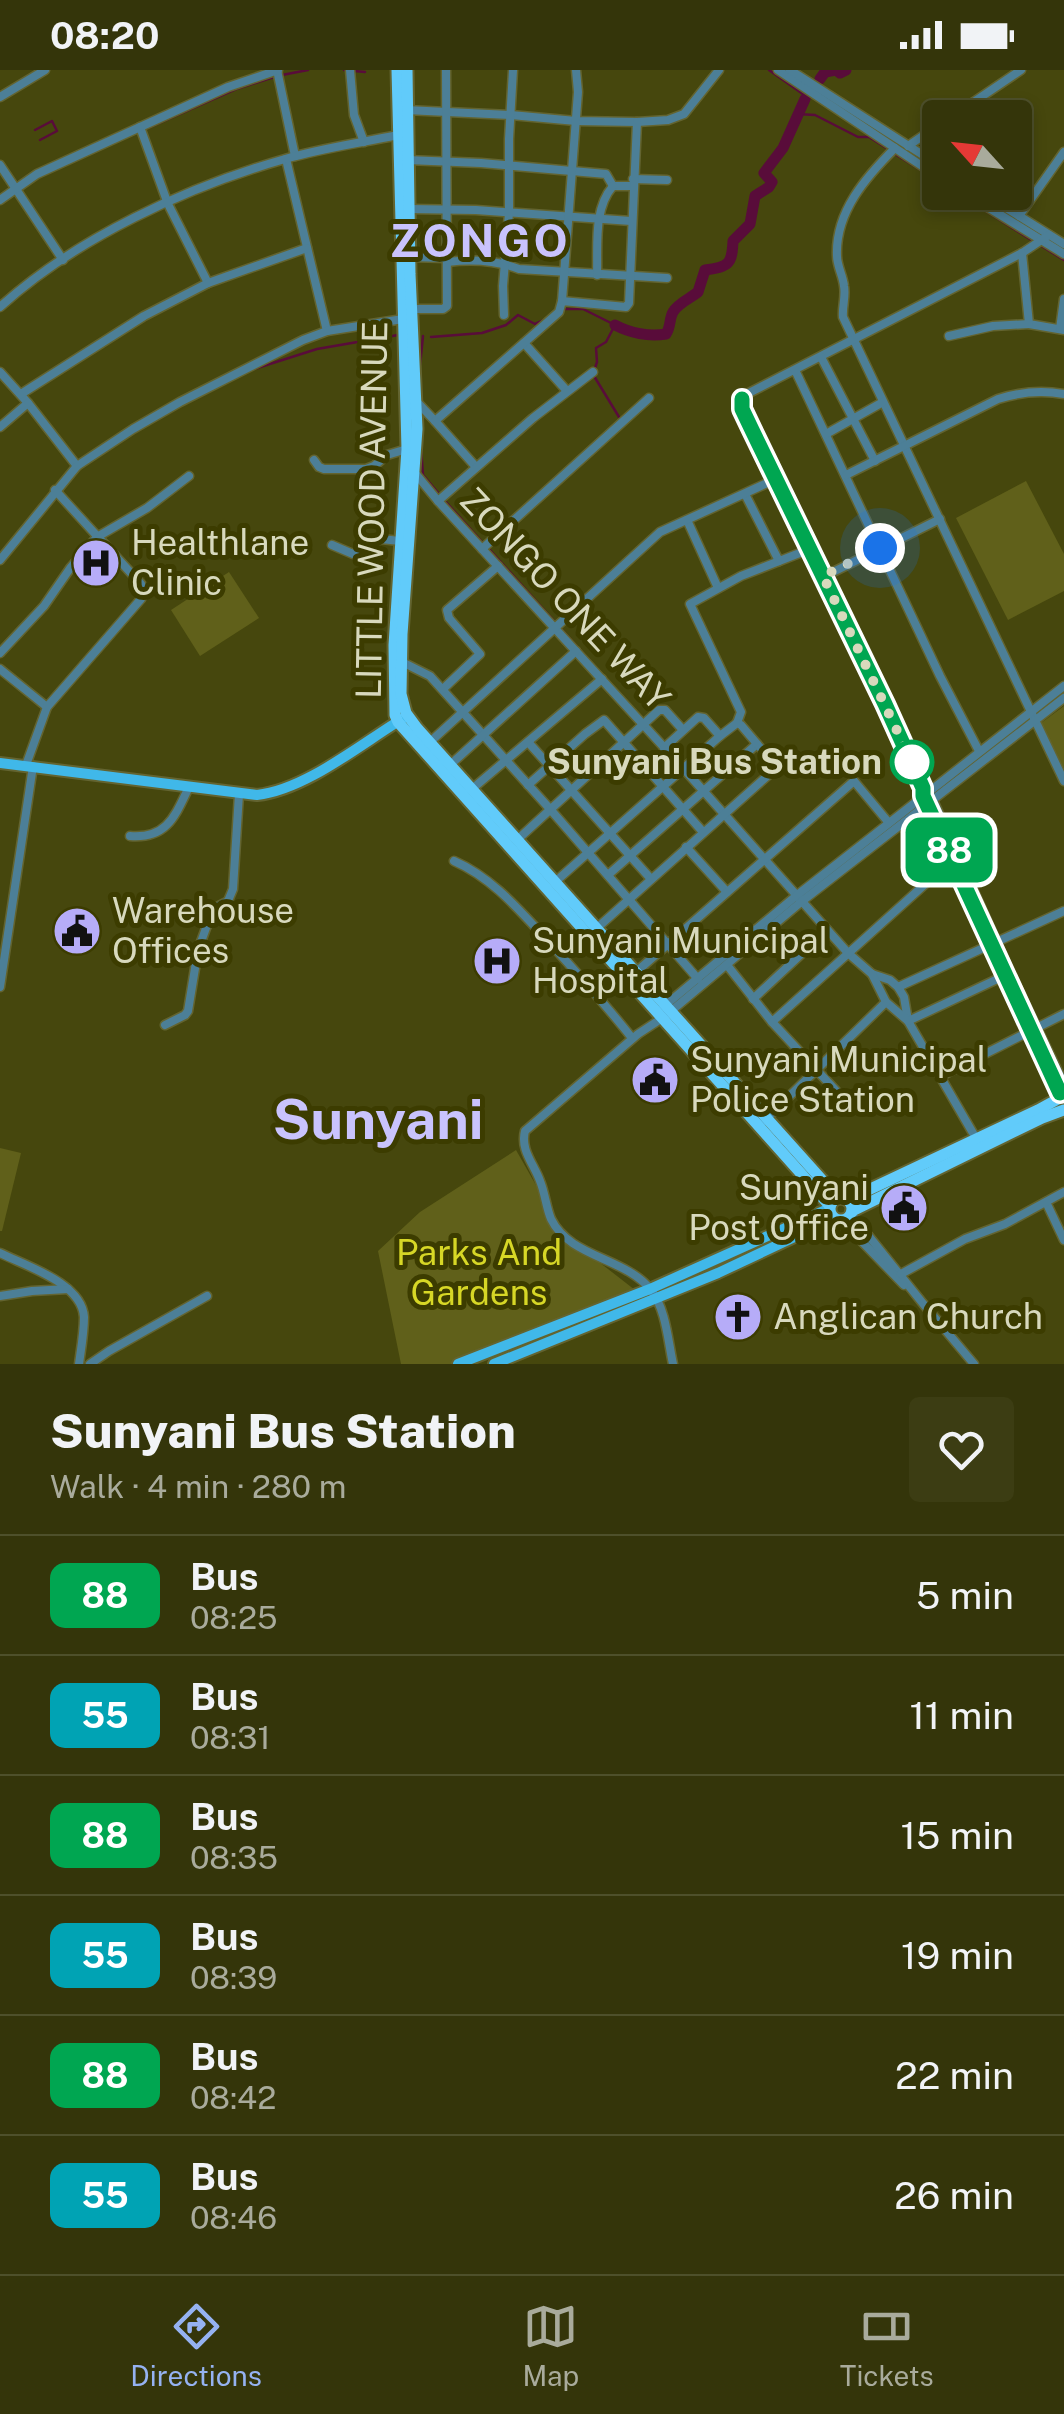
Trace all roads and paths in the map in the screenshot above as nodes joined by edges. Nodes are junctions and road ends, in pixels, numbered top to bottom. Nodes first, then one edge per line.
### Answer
1 (45, 70) edge
2 (277, 70) edge
3 (350, 70) edge
4 (395, 70) edge
5 (407, 70) edge
6 (446, 70) edge
7 (513, 70) edge
8 (576, 70) edge
9 (719, 70) edge
10 (778, 70) edge
11 (790, 70) edge
12 (1021, 70) edge
13 (0, 97) edge
14 (977, 100) edge
15 (406, 110) junction
16 (446, 112) junction
17 (510, 115) junction
18 (576, 122) junction
19 (636, 122) junction
20 (140, 127) junction
21 (398, 135) junction
22 (922, 136) edge
23 (364, 142) junction
24 (908, 146) junction
25 (895, 148) junction
26 (1064, 152) edge
27 (922, 155) edge
28 (291, 158) junction
29 (407, 160) junction
30 (448, 161) junction
31 (0, 165) edge
32 (509, 166) junction
33 (922, 166) edge
34 (572, 171) junction
35 (667, 180) dead end
36 (633, 183) junction
37 (612, 186) junction
38 (15, 188) junction
39 (0, 200) edge
40 (168, 204) junction
41 (409, 209) junction
42 (446, 210) junction
43 (995, 210) edge
44 (1010, 210) edge
45 (510, 212) junction
46 (1019, 216) junction
47 (569, 218) junction
48 (599, 220) junction
49 (631, 221) junction
50 (1046, 239) junction
51 (1064, 244) edge
52 (307, 248) junction
53 (1022, 253) junction
54 (1064, 254) edge
55 (410, 256) junction
56 (62, 260) junction
57 (446, 260) junction
58 (504, 263) junction
59 (565, 272) junction
60 (597, 275) junction
61 (631, 277) junction
62 (667, 278) dead end
63 (208, 283) junction
64 (1064, 299) edge
65 (0, 306) edge
66 (562, 306) junction
67 (407, 314) junction
68 (504, 314) dead end
69 (1029, 324) junction
70 (1062, 330) edge
71 (327, 331) junction
72 (949, 336) dead end
73 (853, 341) junction
74 (524, 342) junction
75 (821, 357) junction
76 (795, 370) junction
77 (0, 372) edge
78 (593, 372) dead end
79 (568, 391) junction
80 (21, 394) junction
81 (1064, 394) edge
82 (649, 398) dead end
83 (415, 400) junction
84 (883, 402) junction
85 (28, 403) junction
86 (852, 419) junction
87 (434, 422) junction
88 (0, 427) edge
89 (826, 434) junction
90 (905, 446) junction
91 (408, 449) junction
92 (314, 460) dead end
93 (875, 461) junction
94 (77, 466) junction
95 (476, 467) junction
96 (416, 472) junction
97 (846, 475) junction
98 (189, 476) dead end
99 (776, 479) junction
100 (55, 490) junction
101 (745, 494) junction
102 (438, 501) junction
103 (940, 519) junction
104 (686, 520) junction
105 (97, 537) junction
106 (400, 541) junction
107 (332, 545) dead end
108 (880, 548) junction
109 (482, 549) junction
110 (810, 549) junction
111 (0, 560) edge
112 (779, 561) junction
113 (498, 566) junction
114 (823, 576) junction
115 (718, 588) junction
116 (555, 628) junction
117 (576, 650) junction
118 (0, 652) edge
119 (402, 662) junction
120 (0, 669) edge
121 (602, 679) junction
122 (1064, 686) edge
123 (442, 690) junction
124 (1064, 698) edge
125 (47, 708) junction
126 (462, 713) junction
127 (1033, 716) junction
128 (403, 719) junction
129 (737, 723) junction
130 (644, 725) junction
131 (683, 730) junction
132 (483, 736) junction
133 (720, 736) junction
134 (430, 742) junction
135 (528, 742) junction
136 (624, 742) junction
137 (757, 744) junction
138 (664, 748) junction
139 (979, 751) junction
140 (506, 760) junction
141 (0, 763) edge
142 (450, 765) junction
143 (29, 766) junction
144 (550, 766) junction
145 (683, 768) junction
146 (1064, 781) edge
147 (528, 785) junction
148 (663, 785) junction
149 (189, 788) junction
150 (472, 789) junction
151 (571, 791) junction
152 (703, 791) junction
153 (239, 794) junction
154 (927, 796) junction
155 (550, 809) junction
156 (684, 810) junction
157 (722, 814) junction
158 (889, 823) junction
159 (702, 832) junction
160 (610, 834) junction
161 (130, 836) dead end
162 (518, 840) junction
163 (686, 847) junction
164 (589, 853) junction
165 (630, 856) junction
166 (952, 858) junction
167 (764, 859) junction
168 (454, 861) dead end
169 (608, 874) junction
170 (651, 879) junction
171 (554, 882) junction
172 (728, 892) junction
173 (629, 899) junction
174 (799, 899) junction
175 (569, 906) junction
176 (213, 908) junction
177 (1064, 911) edge
178 (175, 914) dead end
179 (583, 921) junction
180 (597, 928) junction
181 (827, 930) junction
182 (668, 944) junction
183 (995, 944) junction
184 (848, 953) junction
185 (727, 965) junction
186 (635, 973) junction
187 (872, 974) junction
188 (1006, 975) junction
189 (698, 979) junction
190 (0, 987) edge
191 (898, 987) junction
192 (753, 998) junction
193 (886, 1002) junction
194 (664, 1011) junction
195 (1064, 1014) edge
196 (908, 1021) junction
197 (772, 1022) junction
198 (165, 1025) dead end
199 (1034, 1029) junction
200 (632, 1038) junction
201 (817, 1070) junction
202 (941, 1076) junction
203 (839, 1094) dead end
204 (1062, 1097) edge
205 (763, 1121) junction
206 (976, 1140) junction
207 (1064, 1192) edge
208 (1046, 1202) junction
209 (841, 1210) junction
210 (1064, 1240) edge
211 (0, 1253) edge
212 (901, 1274) junction
213 (68, 1289) junction
214 (653, 1294) junction
215 (0, 1296) edge
216 (207, 1296) dead end
217 (925, 1306) junction
218 (78, 1364) edge
219 (90, 1364) edge
220 (458, 1364) edge
221 (494, 1364) edge
222 (674, 1364) edge
223 (974, 1364) edge

1 - 13 street
2 - 20 street
2 - 28 street
3 - 23 street
4 - 21 highway, LITTLE WOOD AVENUE
5 - 15 highway, LITTLE WOOD AVENUE
6 - 16 street
7 - 17 street
8 - 18 street
9 - 19 street
10 - 25 street
11 - 24 street
12 - 14 street
15 - 16 street
15 - 29 highway, LITTLE WOOD AVENUE
16 - 17 street
16 - 30 street
17 - 18 street
17 - 32 street
18 - 19 street
18 - 34 street
19 - 36 street
20 - 38 street
20 - 40 street
21 - 23 street
21 - 67 highway, LITTLE WOOD AVENUE
22 - 24 street
23 - 28 street
24 - 27 street
25 - 33 street
25 - 73 street
26 - 46 street
28 - 40 street
28 - 52 street
29 - 30 street
29 - 41 highway, LITTLE WOOD AVENUE
30 - 32 street
30 - 42 street
31 - 38 street
32 - 34 street
32 - 45 street
34 - 37 street
34 - 47 street
35 - 36 street
36 - 37 street
36 - 49 street
37 - 48 street
38 - 39 street
38 - 56 street
40 - 56 street
40 - 63 street
41 - 42 street
41 - 55 highway, LITTLE WOOD AVENUE
42 - 45 street
42 - 57 street
43 - 50 street
44 - 46 street
45 - 47 street
45 - 58 street
46 - 50 street
47 - 48 street
47 - 59 street
48 - 49 street
48 - 60 street
49 - 61 street
50 - 51 street
50 - 53 street
50 - 54 street
52 - 63 street
52 - 71 street
53 - 69 street
53 - 73 street
55 - 57 street
55 - 67 highway, LITTLE WOOD AVENUE
56 - 65 street
57 - 58 street
57 - 67 street
58 - 59 street
58 - 68 street
59 - 60 street
59 - 66 street
60 - 61 street
61 - 62 street
61 - 66 street
63 - 80 street
64 - 70 street
66 - 74 street
67 - 71 street
67 - 83 highway, LITTLE WOOD AVENUE
67 - 91 highway, LITTLE WOOD AVENUE
69 - 70 street
69 - 72 street
71 - 94 street
73 - 75 street
73 - 84 street
74 - 79 street
74 - 87 street
75 - 76 street
75 - 86 street
76 - 89 street
76 - 99 street
77 - 80 street
78 - 79 street
79 - 95 street
80 - 85 street
81 - 90 street
82 - 109 street
83 - 87 street
83 - 96 highway, LITTLE WOOD AVENUE
84 - 86 street
84 - 90 street
85 - 88 street
85 - 94 street
86 - 89 street
86 - 93 street
87 - 95 street
89 - 97 street
90 - 93 street
90 - 103 street
91 - 92 street
91 - 106 highway, LITTLE WOOD AVENUE
93 - 97 street
94 - 100 street
95 - 102 street
96 - 102 street, ZONGO ONE WAY
96 - 119 highway, LITTLE WOOD AVENUE
97 - 108 street
98 - 105 street
99 - 101 street
99 - 110 street
100 - 105 street
100 - 111 street
101 - 104 street
101 - 112 street
102 - 109 street, ZONGO ONE WAY
103 - 108 street
103 - 127 street
104 - 115 street
104 - 116 street
105 - 118 street
105 - 125 street
106 - 107 street
106 - 128 highway, LITTLE WOOD AVENUE
108 - 114 street
108 - 139 street
109 - 113 street, ZONGO ONE WAY
110 - 112 street
110 - 114 street
112 - 115 street
113 - 116 street, ZONGO ONE WAY
113 - 123 street
114 - 154 street
115 - 129 street
116 - 117 street, ZONGO ONE WAY
116 - 126 street
117 - 121 street, ZONGO ONE WAY
117 - 132 street
119 - 123 street
119 - 128 highway, LITTLE WOOD AVENUE
120 - 125 street
121 - 130 street, ZONGO ONE WAY
121 - 135 street
122 - 127 street
123 - 126 street
124 - 127 street
125 - 143 street
126 - 132 street
126 - 134 street
127 - 139 street
127 - 146 street
127 - 154 street
128 - 134 highway, LITTLE WOOD AVENUE
128 - 153 main road
128 - 175 highway, LITTLE WOOD AVENUE
129 - 133 street
129 - 137 street
130 - 131 street
130 - 136 street
130 - 138 street, ZONGO ONE WAY
131 - 133 street
131 - 138 street
132 - 140 street
132 - 142 street
133 - 145 street
134 - 142 highway, LITTLE WOOD AVENUE
135 - 140 street
135 - 144 street
136 - 144 street
136 - 148 street
136 - 151 street
137 - 152 street
137 - 157 street
138 - 145 street, ZONGO ONE WAY
139 - 154 street
140 - 147 street
140 - 150 street
141 - 143 main road
142 - 150 highway, LITTLE WOOD AVENUE
143 - 149 main road
143 - 190 street
144 - 147 street
144 - 151 street
145 - 148 street
145 - 152 street, ZONGO ONE WAY
147 - 155 street
148 - 156 street
148 - 160 street
149 - 153 main road
149 - 161 street
150 - 162 highway, LITTLE WOOD AVENUE
151 - 155 street
151 - 160 street
152 - 156 street
152 - 157 street, ZONGO ONE WAY
153 - 176 street
154 - 158 street
154 - 166 street
154 - 174 street
154 - 183 street
155 - 162 street
155 - 164 street
156 - 159 street
156 - 165 street
157 - 159 street
157 - 167 street, ZONGO ONE WAY
158 - 167 street
158 - 174 street
159 - 163 street
160 - 164 street
160 - 165 street
162 - 171 highway, LITTLE WOOD AVENUE
163 - 170 street
163 - 172 street
164 - 169 street
164 - 171 street
165 - 169 street
165 - 170 street
166 - 183 street
166 - 184 street
167 - 172 street
167 - 174 street, ZONGO ONE WAY
168 - 200 street
169 - 173 street
170 - 173 street
171 - 175 highway, LITTLE WOOD AVENUE
172 - 182 street
173 - 180 street
173 - 182 street
174 - 181 street, ZONGO ONE WAY
174 - 185 street
174 - 189 street
175 - 179 highway, LITTLE WOOD AVENUE
176 - 178 street
176 - 198 street
177 - 183 street
179 - 180 highway, LITTLE WOOD AVENUE
179 - 194 highway, LITTLE WOOD AVENUE
180 - 186 highway, LITTLE WOOD AVENUE
181 - 184 street, ZONGO ONE WAY
181 - 192 street
182 - 186 street
182 - 189 street
183 - 188 street
183 - 191 street
183 - 199 street
184 - 187 street, ZONGO ONE WAY
184 - 197 street
185 - 192 street
185 - 194 street
186 - 194 highway, LITTLE WOOD AVENUE
187 - 191 street
187 - 193 street
188 - 196 street
188 - 199 street
189 - 194 street
191 - 196 street
192 - 197 street
193 - 196 street
193 - 201 street
194 - 200 street
194 - 205 highway, LITTLE WOOD AVENUE
195 - 199 street
196 - 202 street
197 - 201 street
199 - 202 street
199 - 204 street
200 - 214 street
201 - 203 street
201 - 205 street
202 - 206 street
204 - 206 highway
204 - 209 highway
205 - 209 highway, LITTLE WOOD AVENUE
206 - 209 highway
207 - 208 street
208 - 210 street
208 - 212 street
209 - 212 street, LITTLE WOOD AVENUE
209 - 214 main road
209 - 217 street, LITTLE WOOD AVENUE
211 - 213 street
212 - 217 street, LITTLE WOOD AVENUE
213 - 215 street
213 - 218 street
214 - 220 main road
214 - 221 main road
214 - 222 street
216 - 219 street
217 - 223 street, LITTLE WOOD AVENUE

